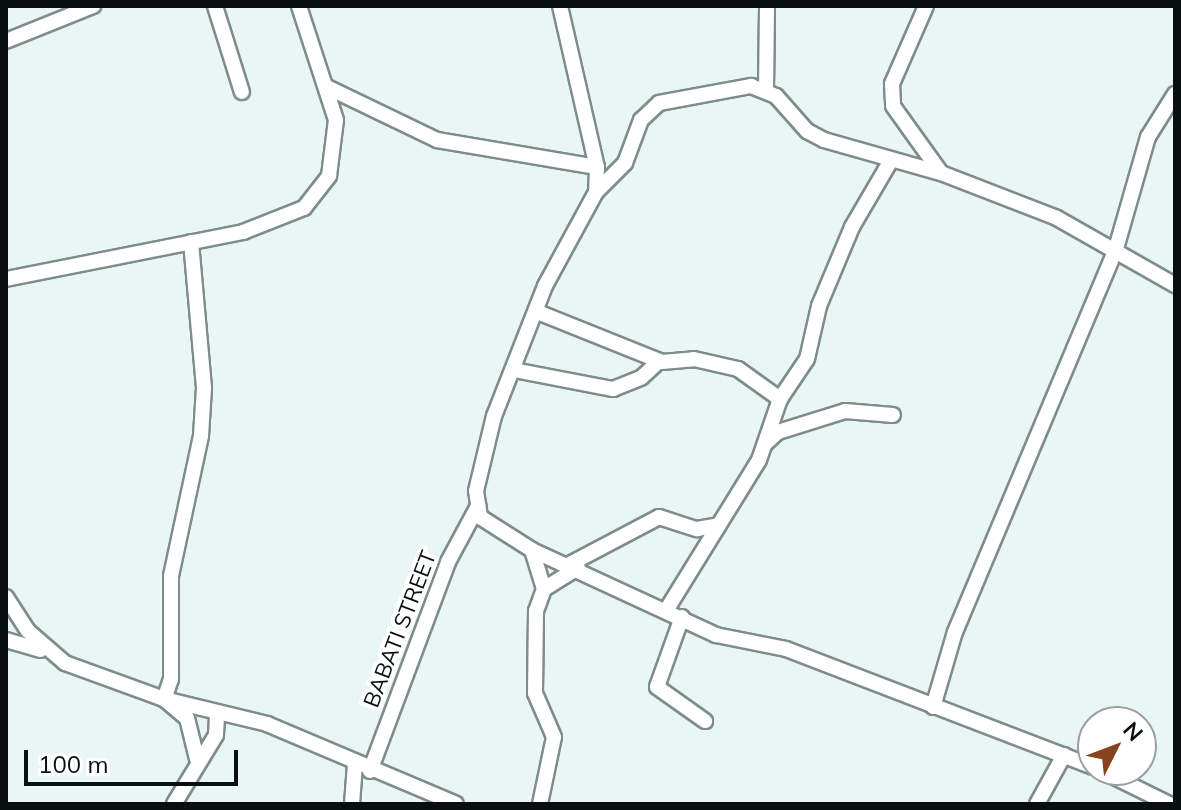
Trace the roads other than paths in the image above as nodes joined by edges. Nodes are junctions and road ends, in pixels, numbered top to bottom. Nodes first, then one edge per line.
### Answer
1 (93, 6) edge
2 (215, 6) edge
3 (299, 6) edge
4 (560, 6) edge
5 (767, 6) edge
6 (926, 6) edge
7 (6, 41) edge
8 (327, 87) junction
9 (766, 90) junction
10 (242, 92) dead end
11 (1175, 94) edge
12 (890, 162) junction
13 (597, 167) junction
14 (941, 173) junction
15 (596, 192) junction
16 (191, 242) junction
17 (1115, 252) junction
18 (6, 279) edge
19 (1175, 285) edge
20 (540, 313) junction
21 (659, 361) junction
22 (514, 370) junction
23 (780, 399) junction
24 (893, 415) dead end
25 (765, 444) junction
26 (478, 506) junction
27 (719, 525) junction
28 (532, 550) junction
29 (573, 566) junction
30 (544, 589) junction
31 (6, 597) edge
32 (667, 609) junction
33 (682, 617) junction
34 (6, 640) edge
35 (49, 654) junction
36 (164, 699) junction
37 (933, 707) junction
38 (217, 714) junction
39 (705, 721) dead end
40 (1064, 755) junction
41 (197, 759) junction
42 (1077, 760) edge
43 (355, 764) junction
44 (370, 771) junction
45 (1132, 786) edge
46 (174, 804) edge
47 (352, 804) edge
48 (456, 804) edge
49 (540, 804) edge
50 (1037, 804) edge
51 (1169, 804) edge

1 - 7 street
2 - 10 street
3 - 8 street
4 - 13 street
5 - 9 street
6 - 14 street
8 - 13 street
8 - 16 street
9 - 12 street
9 - 15 street
11 - 17 street
12 - 14 street
12 - 23 street
13 - 15 street
14 - 17 street
15 - 20 street, BABATI STREET
16 - 18 street
16 - 36 street
17 - 19 street
17 - 37 street
20 - 21 street
20 - 22 street, BABATI STREET
21 - 22 street
21 - 23 street
22 - 26 street, BABATI STREET
23 - 25 street
24 - 25 street
25 - 27 street
26 - 28 street
26 - 44 street, BABATI STREET
27 - 29 street
27 - 32 street
28 - 29 street
28 - 30 street
29 - 30 street
29 - 32 street
30 - 49 street
31 - 35 street
32 - 33 street
33 - 37 street
33 - 39 street
34 - 35 street
35 - 36 street
36 - 38 street
36 - 41 street
37 - 40 street
38 - 41 street
38 - 43 street
40 - 42 street
40 - 50 street
41 - 46 street
43 - 44 street
43 - 47 street
44 - 48 street
45 - 51 street

